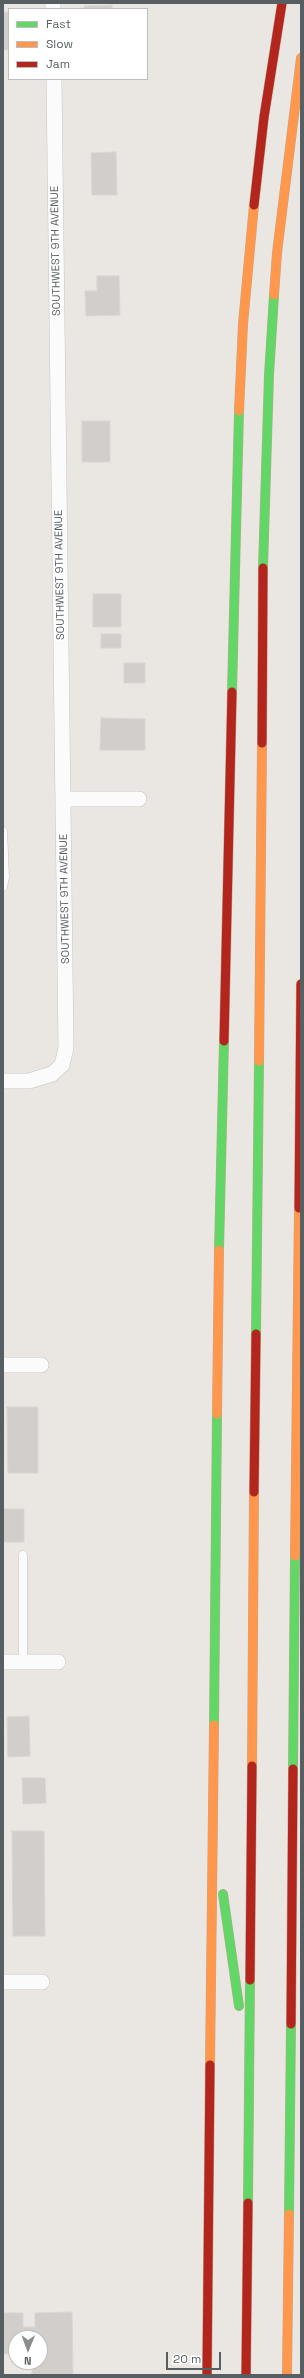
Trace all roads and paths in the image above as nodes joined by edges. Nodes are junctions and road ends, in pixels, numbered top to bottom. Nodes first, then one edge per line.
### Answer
1 (282, 3) edge
2 (301, 58) edge
3 (54, 80) edge
4 (63, 799) junction
5 (139, 799) dead end
6 (3, 831) edge
7 (3, 887) edge
8 (301, 984) edge
9 (3, 1081) edge
10 (3, 1365) edge
11 (41, 1365) dead end
12 (23, 1555) dead end
13 (3, 1662) edge
14 (23, 1662) junction
15 (58, 1662) dead end
16 (212, 1825) junction
17 (3, 1982) edge
18 (42, 1982) dead end
19 (249, 2074) junction
20 (208, 2375) edge
21 (246, 2375) edge
22 (287, 2375) edge

1 - 16 highway
2 - 19 highway
3 - 4 street, SOUTHWEST 9TH AVENUE
4 - 5 street
4 - 9 street, SOUTHWEST 9TH AVENUE
6 - 7 lane
8 - 22 highway
10 - 11 street
12 - 14 lane
13 - 14 street
14 - 15 street
16 - 19 highway
16 - 20 highway
17 - 18 street
19 - 21 highway

